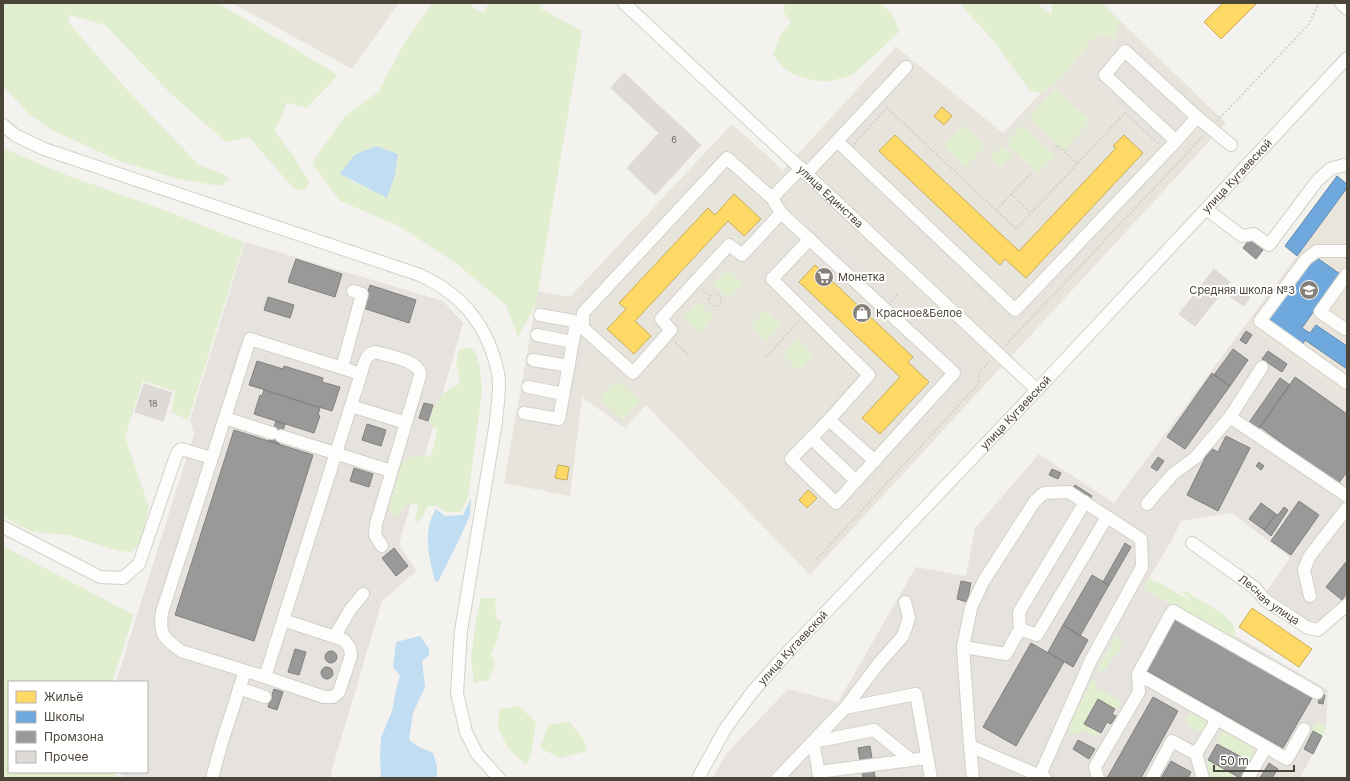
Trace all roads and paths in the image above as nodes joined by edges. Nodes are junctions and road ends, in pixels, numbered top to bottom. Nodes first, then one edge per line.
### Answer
1 (624, 3) edge
2 (1319, 3) edge
3 (1341, 3) edge
4 (1347, 9) edge
5 (1347, 58) edge
6 (906, 67) dead end
7 (1197, 117) junction
8 (3, 125) edge
9 (1211, 128) junction
10 (836, 141) junction
11 (1176, 141) junction
12 (854, 144) dead end
13 (1159, 144) dead end
14 (1231, 146) dead end
15 (1053, 150) dead end
16 (1078, 164) junction
17 (1347, 166) edge
18 (804, 171) junction
19 (1031, 173) dead end
20 (1012, 194) junction
21 (772, 198) junction
22 (1206, 209) junction
23 (996, 210) junction
24 (781, 213) junction
25 (1031, 213) junction
26 (810, 239) junction
27 (1347, 251) edge
28 (1347, 274) edge
29 (353, 291) dead end
30 (713, 307) joint
31 (806, 313) junction
32 (540, 315) dead end
33 (1347, 329) edge
34 (577, 333) junction
35 (537, 335) dead end
36 (667, 335) junction
37 (998, 353) junction
38 (690, 356) dead end
39 (766, 357) dead end
40 (533, 360) dead end
41 (569, 366) junction
42 (1262, 367) dead end
43 (342, 368) junction
44 (361, 374) junction
45 (1347, 383) edge
46 (528, 387) dead end
47 (1037, 390) junction
48 (564, 394) junction
49 (351, 406) junction
50 (524, 413) dead end
51 (225, 418) junction
52 (1230, 418) junction
53 (829, 420) junction
54 (406, 423) junction
55 (811, 438) junction
56 (336, 453) junction
57 (212, 458) junction
58 (874, 461) junction
59 (392, 471) junction
60 (856, 481) junction
61 (1347, 496) edge
62 (1085, 502) junction
63 (1147, 504) dead end
64 (1347, 508) edge
65 (1107, 516) junction
66 (3, 527) edge
67 (1192, 543) dead end
68 (382, 546) dead end
69 (817, 559) dead end
70 (363, 594) dead end
71 (1310, 596) dead end
72 (905, 602) dead end
73 (1347, 605) edge
74 (283, 620) junction
75 (1020, 629) junction
76 (335, 636) junction
77 (963, 647) junction
78 (245, 671) junction
79 (1138, 674) junction
80 (265, 677) junction
81 (239, 688) junction
82 (1317, 693) dead end
83 (265, 697) dead end
84 (845, 708) junction
85 (1217, 719) junction
86 (1304, 729) dead end
87 (813, 742) junction
88 (970, 746) junction
89 (1266, 747) junction
90 (1196, 754) junction
91 (927, 758) junction
92 (911, 760) junction
93 (819, 775) edge
94 (1043, 777) edge
95 (212, 778) edge
96 (499, 778) edge
97 (698, 778) edge
98 (778, 778) edge
99 (931, 778) edge
100 (973, 778) edge
101 (1098, 778) edge
102 (1152, 778) edge
103 (1204, 778) edge
104 (1248, 778) edge

1 - 18 street, улица Единства
2 - 9 path
3 - 4 street
5 - 22 street, улица Кугаевской
6 - 10 street
7 - 9 street
7 - 11 street
7 - 11 street
8 - 96 street
9 - 14 street
9 - 37 path
10 - 11 street
10 - 18 street
12 - 23 path
13 - 16 path
15 - 16 path
16 - 25 path
17 - 22 street
18 - 21 street
18 - 37 street, улица Единства
19 - 20 path
20 - 23 path
20 - 25 path
21 - 24 street
21 - 34 street
22 - 47 street, улица Кугаевской
23 - 25 path
24 - 26 street
24 - 36 street
26 - 31 street
26 - 58 street
27 - 45 street
28 - 33 street
29 - 43 street
30 - 30 path
31 - 39 path
31 - 53 street
32 - 34 street
34 - 35 street
34 - 36 street
34 - 41 street
36 - 38 path
37 - 47 street, улица Единства
37 - 69 path
40 - 41 street
41 - 48 street
42 - 52 street
43 - 44 street
43 - 51 street
44 - 49 street
44 - 54 street
46 - 48 street
47 - 97 street, улица Кугаевской
48 - 50 street
49 - 54 street
49 - 56 street
51 - 56 street
51 - 57 street
52 - 61 street
52 - 63 street
53 - 55 street
53 - 58 street
54 - 59 street
55 - 60 street
55 - 60 street
56 - 59 street
56 - 74 street
57 - 66 street
57 - 78 street
58 - 60 street
59 - 68 street
62 - 65 street
62 - 75 street
62 - 77 street
64 - 71 street
65 - 75 street
65 - 94 street
67 - 73 street, Лесная улица
70 - 76 street
72 - 84 street
74 - 76 street
74 - 80 street
75 - 77 street
76 - 80 street
77 - 88 street
78 - 80 street
78 - 81 street
79 - 82 street
79 - 85 street
79 - 101 street
81 - 83 street
81 - 95 street
84 - 87 street
84 - 91 street
85 - 89 street
85 - 90 street
86 - 89 street
87 - 92 street
87 - 93 street
87 - 98 street
88 - 94 street
88 - 100 street
89 - 104 street
90 - 102 street
90 - 103 street
91 - 92 street
91 - 99 street
92 - 93 street

